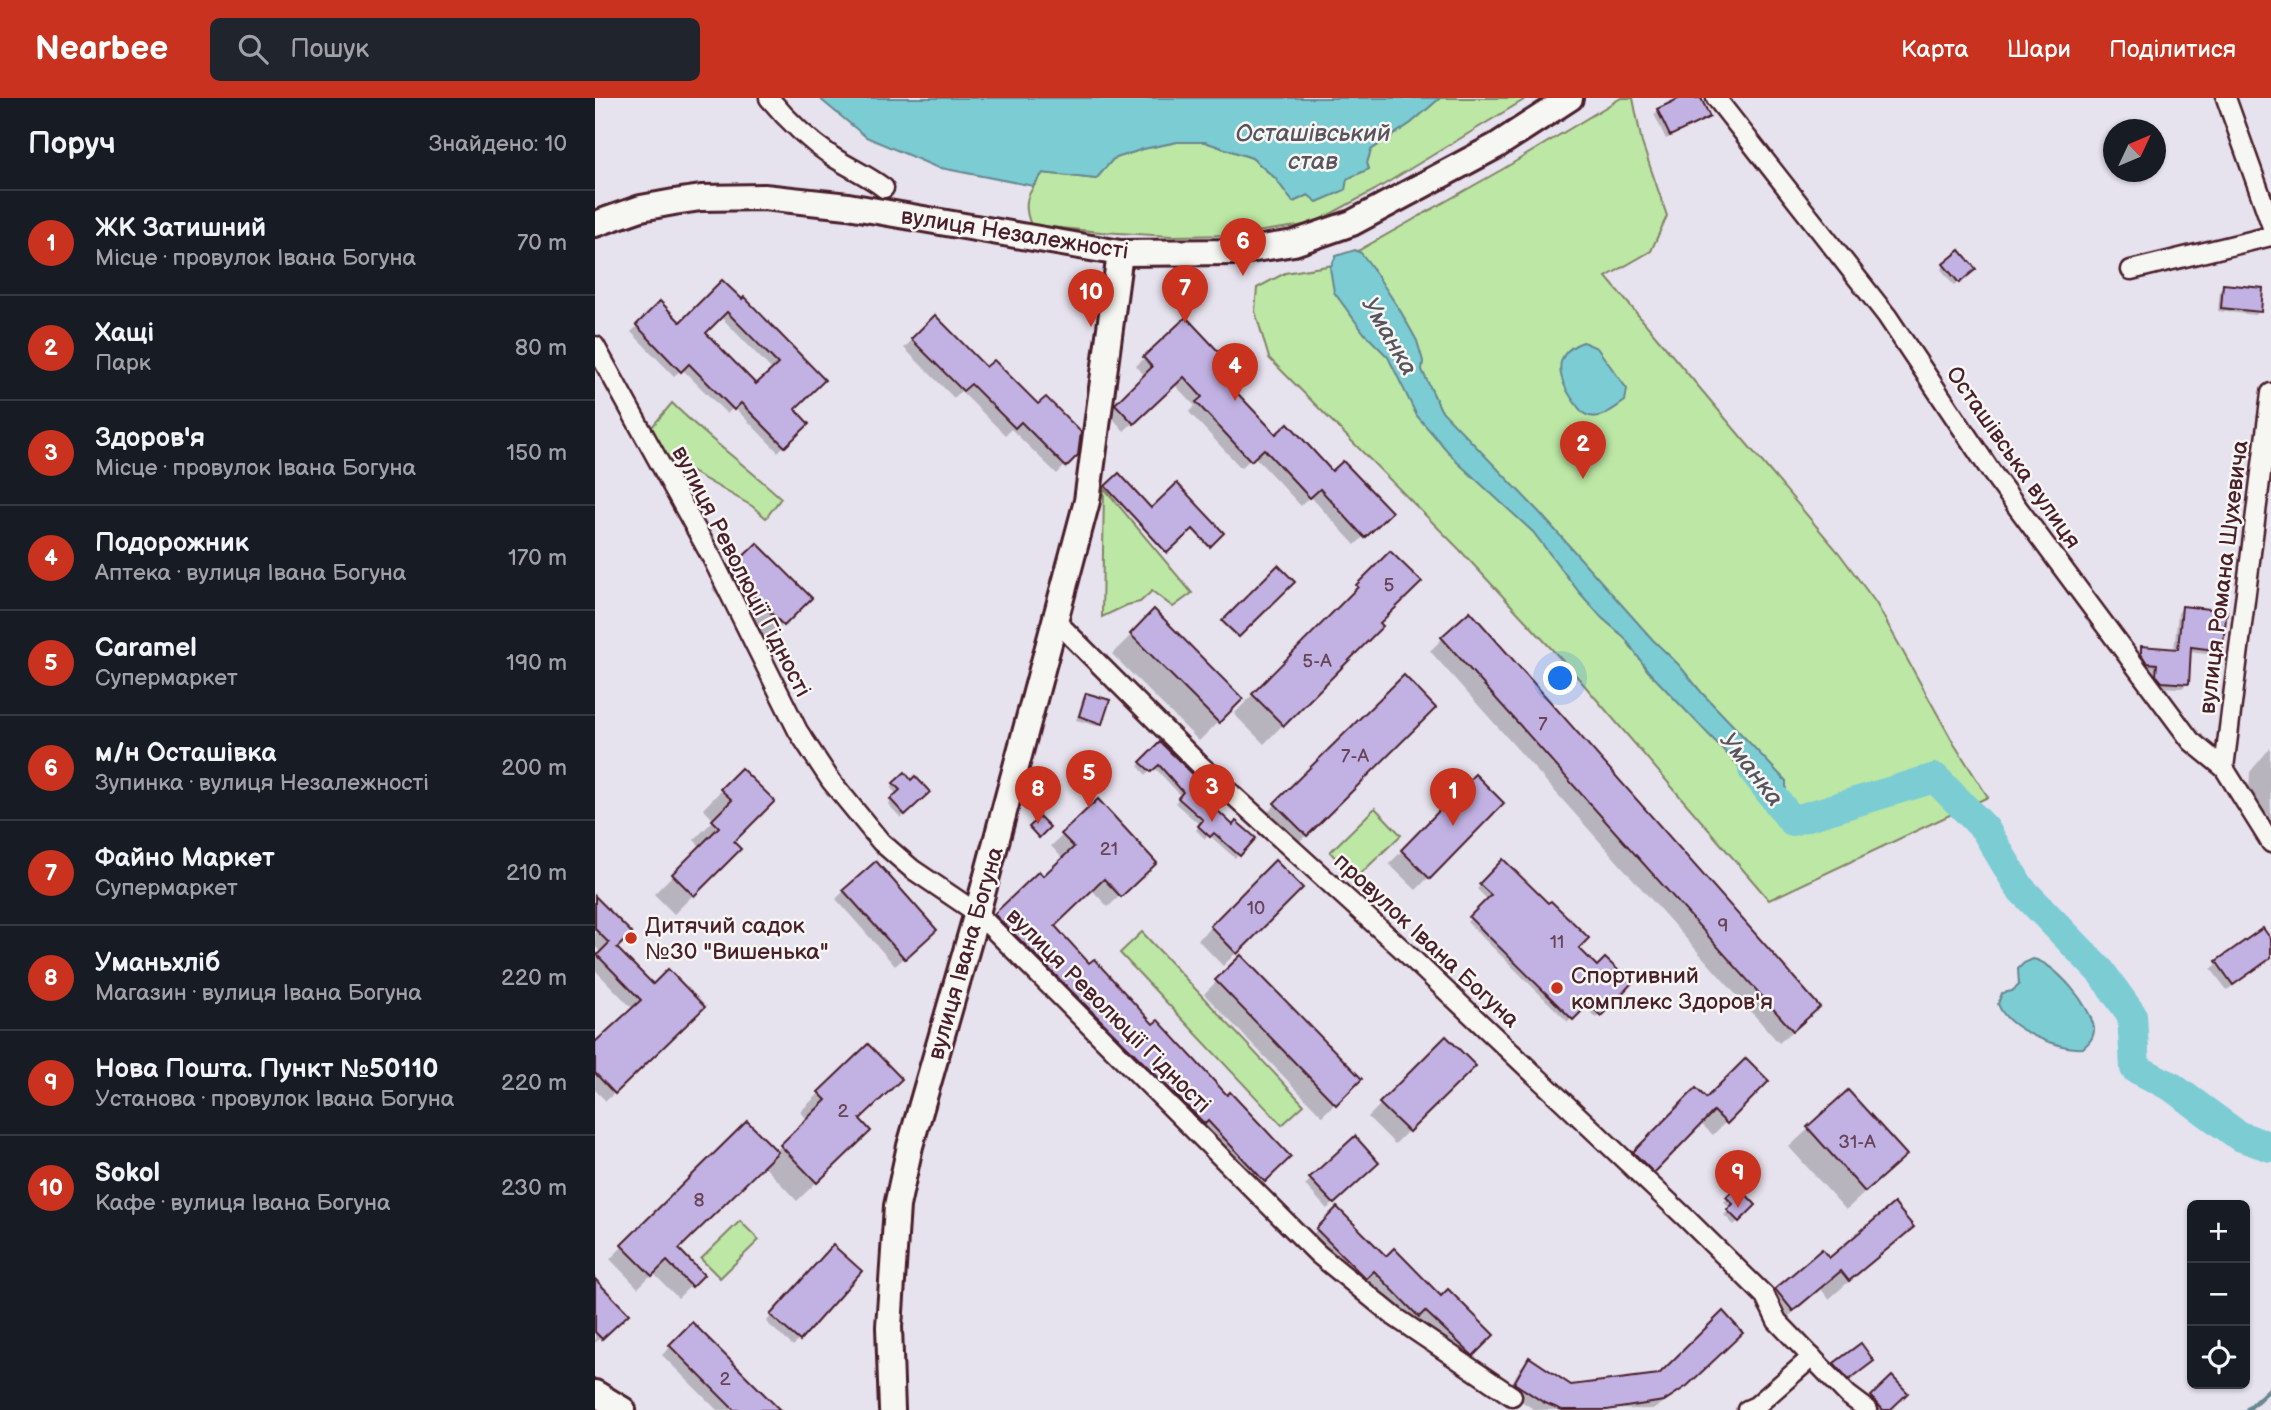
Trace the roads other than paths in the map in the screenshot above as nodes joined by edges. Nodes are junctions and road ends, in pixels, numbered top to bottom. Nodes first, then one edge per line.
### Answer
1 (769, 98) edge
2 (1570, 98) edge
3 (1716, 98) edge
4 (2226, 98) edge
5 (884, 188) dead end
6 (595, 224) edge
7 (2271, 224) edge
8 (2271, 236) edge
9 (1120, 253) junction
10 (2131, 270) dead end
11 (595, 346) edge
12 (2271, 393) edge
13 (1056, 621) junction
14 (2224, 768) junction
15 (2271, 844) edge
16 (977, 913) junction
17 (1812, 1357) junction
18 (595, 1393) edge
19 (1512, 1396) dead end
20 (623, 1410) edge
21 (892, 1410) edge
22 (1747, 1410) edge
23 (1868, 1410) edge

1 - 5 street
2 - 9 main road, вулиця Незалежності
3 - 14 street, Осташівська вулиця
4 - 7 street
6 - 9 main road, вулиця Незалежності
8 - 10 street
9 - 13 main road, вулиця Івана Богуна
11 - 16 street, вулиця Революції Гідності
12 - 14 street, вулиця Романа Шухевича
13 - 16 main road, вулиця Івана Богуна
13 - 17 street, провулок Івана Богуна
14 - 15 street, Осташівська вулиця
16 - 19 street, вулиця Революції Гідності
16 - 21 main road, вулиця Івана Богуна
17 - 22 street
17 - 23 street, провулок Івана Богуна
18 - 20 main road

